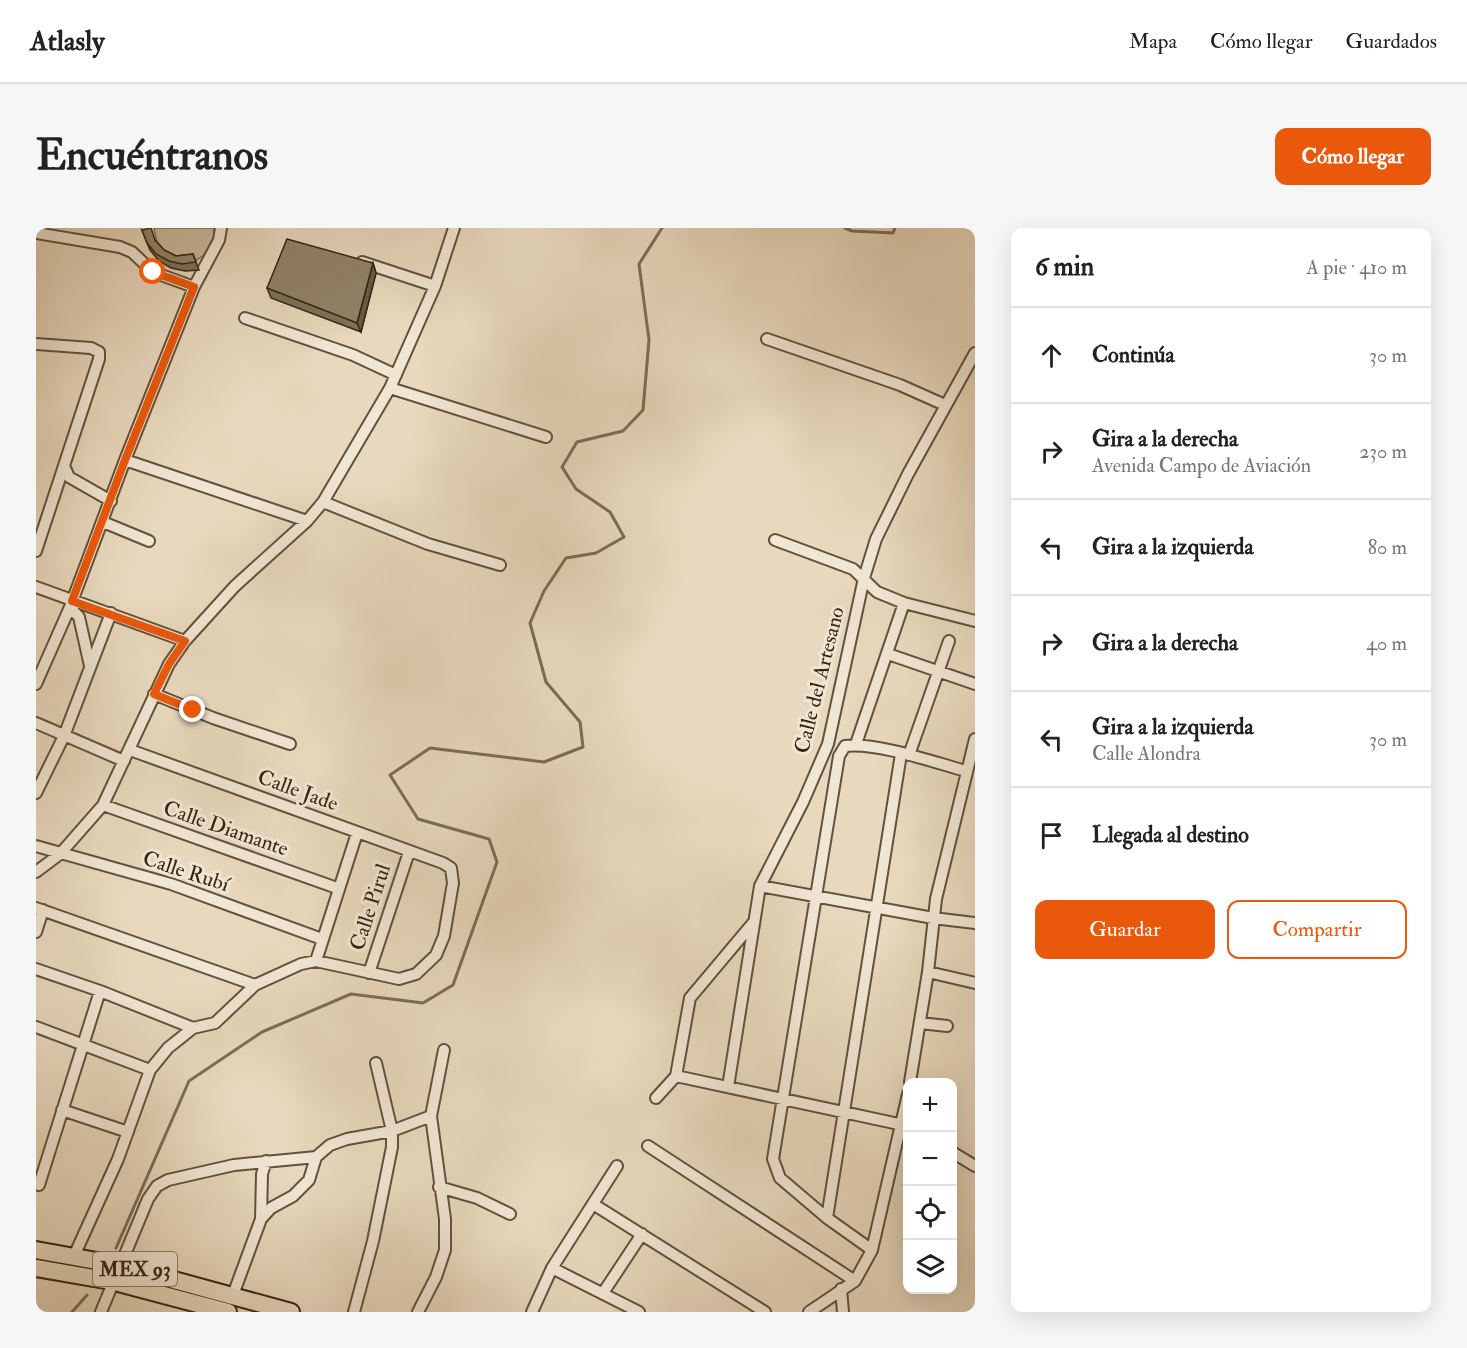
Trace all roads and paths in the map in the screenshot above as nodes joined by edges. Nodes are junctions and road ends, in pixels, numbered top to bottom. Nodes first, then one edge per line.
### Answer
1 (221, 228) edge
2 (451, 229) edge
3 (36, 233) edge
4 (356, 260) edge
5 (435, 286) junction
6 (194, 287) junction
7 (245, 318) dead end
8 (767, 339) dead end
9 (36, 344) edge
10 (975, 353) edge
11 (396, 375) junction
12 (390, 388) junction
13 (945, 405) junction
14 (546, 437) dead end
15 (125, 460) junction
16 (64, 466) junction
17 (111, 501) junction
18 (323, 501) junction
19 (307, 521) junction
20 (104, 522) junction
21 (775, 540) dead end
22 (149, 541) dead end
23 (36, 550) edge
24 (500, 565) dead end
25 (864, 578) junction
26 (36, 587) edge
27 (904, 603) junction
28 (71, 604) junction
29 (111, 613) junction
30 (975, 621) edge
31 (185, 641) junction
32 (949, 641) dead end
33 (888, 654) junction
34 (91, 666) junction
35 (938, 670) junction
36 (36, 684) edge
37 (975, 684) edge
38 (154, 694) junction
39 (36, 723) edge
40 (64, 736) junction
41 (975, 739) edge
42 (290, 744) dead end
43 (856, 744) junction
44 (130, 750) junction
45 (905, 754) junction
46 (124, 761) junction
47 (966, 771) junction
48 (36, 793) edge
49 (103, 806) junction
50 (357, 832) junction
51 (36, 846) edge
52 (409, 852) junction
53 (60, 854) junction
54 (36, 872) edge
55 (760, 886) junction
56 (337, 888) junction
57 (816, 898) junction
58 (875, 908) junction
59 (40, 909) edge
60 (933, 918) junction
61 (753, 923) junction
62 (975, 923) edge
63 (36, 932) edge
64 (322, 939) junction
65 (316, 961) junction
66 (36, 969) edge
67 (928, 972) junction
68 (369, 974) junction
69 (975, 983) edge
70 (255, 985) junction
71 (100, 991) junction
72 (920, 1023) junction
73 (946, 1026) dead end
74 (36, 1027) edge
75 (193, 1028) junction
76 (85, 1045) junction
77 (444, 1050) dead end
78 (376, 1063) dead end
79 (150, 1070) junction
80 (676, 1076) junction
81 (911, 1078) edge
82 (728, 1087) junction
83 (656, 1098) dead end
84 (783, 1099) junction
85 (62, 1110) junction
86 (843, 1110) junction
87 (431, 1116) junction
88 (903, 1124) edge
89 (392, 1131) junction
90 (128, 1132) junction
91 (903, 1132) edge
92 (648, 1146) dead end
93 (957, 1155) edge
94 (316, 1157) junction
95 (266, 1161) junction
96 (616, 1166) dead end
97 (975, 1166) edge
98 (39, 1185) dead end
99 (439, 1187) junction
100 (593, 1204) junction
101 (510, 1214) dead end
102 (827, 1218) junction
103 (261, 1219) junction
104 (642, 1234) junction
105 (36, 1250) edge
106 (872, 1250) junction
107 (74, 1256) junction
108 (119, 1265) junction
109 (36, 1268) edge
110 (552, 1268) junction
111 (111, 1281) junction
112 (855, 1281) junction
113 (841, 1289) junction
114 (603, 1293) junction
115 (233, 1295) junction
116 (101, 1312) edge
117 (228, 1312) edge
118 (291, 1312) edge
119 (354, 1312) edge
120 (418, 1312) edge
121 (532, 1312) edge
122 (639, 1312) edge
123 (765, 1312) edge
124 (808, 1312) edge
125 (843, 1312) edge

1 - 6 street
2 - 5 street
3 - 6 street
4 - 5 street
5 - 11 street
6 - 15 street
7 - 11 street
8 - 13 street
9 - 16 street
10 - 13 street, Calle del Artesano
11 - 12 street
12 - 14 street
12 - 18 street
13 - 25 street, Calle del Artesano
15 - 17 street
15 - 19 street
16 - 17 street
16 - 23 street
17 - 20 street
18 - 19 street
18 - 24 street
19 - 31 street
20 - 22 street
20 - 28 street
21 - 25 street
25 - 27 street
25 - 55 street, Calle del Artesano
26 - 28 street
27 - 30 street
27 - 33 street
28 - 29 street
28 - 34 street
28 - 36 street
29 - 31 street
29 - 34 street
31 - 38 street
32 - 35 street
33 - 35 street
33 - 43 street
34 - 40 street
35 - 37 street
35 - 45 street
38 - 42 street
38 - 44 street
39 - 40 street
40 - 46 street
40 - 48 street
41 - 47 street
43 - 45 street
43 - 57 street
44 - 46 street
44 - 50 street, Calle Jade
45 - 47 street
45 - 58 street
46 - 49 street
47 - 60 street
49 - 53 street
49 - 56 street, Calle Diamante
50 - 52 street, Calle Jade
50 - 56 street
51 - 53 street, Calle Rubí
52 - 68 street, Calle Pirul
52 - 68 street, Calle Jade
53 - 54 street
53 - 64 street, Calle Rubí
55 - 57 street
55 - 61 street, Calle del Artesano
56 - 64 street
57 - 58 street
57 - 84 street
58 - 60 street
58 - 86 street
59 - 63 street
59 - 70 street
60 - 62 street
60 - 67 street
61 - 80 street
61 - 82 street, Calle del Artesano
64 - 65 street
65 - 68 street
65 - 70 street
66 - 71 street
67 - 69 street
67 - 72 street
70 - 75 street
71 - 75 street
71 - 76 street
72 - 73 street
72 - 81 street
74 - 76 street
75 - 79 street
76 - 79 street
76 - 85 street
77 - 87 street
78 - 89 street
79 - 90 street
80 - 82 street
80 - 83 street
82 - 84 street
84 - 86 street
84 - 102 street
85 - 90 street
85 - 98 street
86 - 88 street
86 - 102 street
87 - 89 street
87 - 99 street
89 - 94 street
89 - 119 street
90 - 107 street
91 - 106 street
92 - 112 street
93 - 97 street
94 - 95 street
94 - 103 street
95 - 103 street
95 - 108 street
96 - 100 street
99 - 101 street
99 - 120 street
100 - 104 street
100 - 110 street
102 - 106 street
103 - 115 street
104 - 114 street
104 - 123 street
105 - 107 main road, MEX 93
106 - 112 street
107 - 108 main road, MEX 93
108 - 111 street
108 - 115 main road, MEX 93
109 - 111 main road, MEX 93
110 - 114 street
110 - 121 street
111 - 116 street
111 - 117 main road, MEX 93
112 - 113 street
113 - 124 street
113 - 125 street
114 - 122 street
115 - 118 main road, MEX 93

